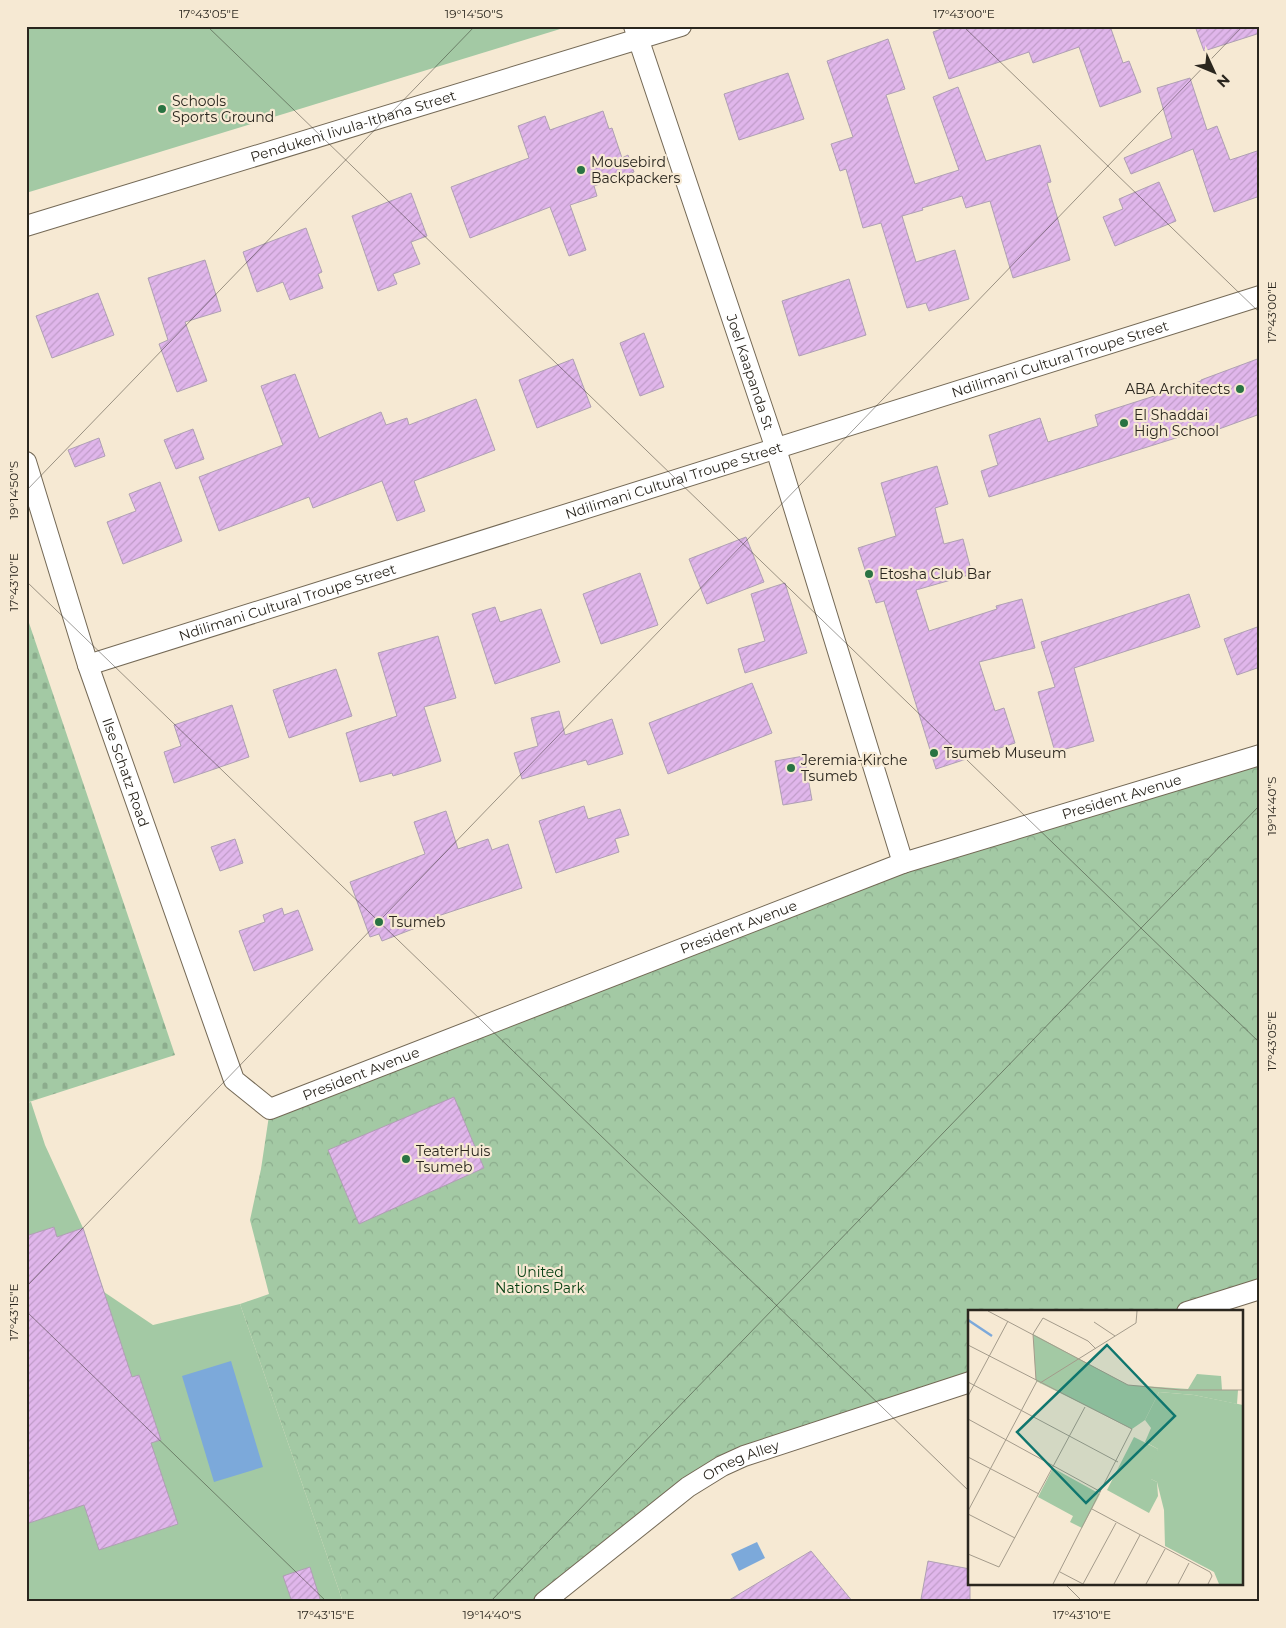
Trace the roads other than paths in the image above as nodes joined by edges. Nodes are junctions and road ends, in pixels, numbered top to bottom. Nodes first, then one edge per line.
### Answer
1 (681, 26) edge
2 (636, 33) edge
3 (26, 226) edge
4 (1260, 296) edge
5 (776, 449) junction
6 (26, 462) edge
7 (88, 665) junction
8 (1260, 755) edge
9 (903, 863) junction
10 (234, 1080) joint
11 (1260, 1289) edge
12 (1193, 1310) edge
13 (968, 1383) edge
14 (544, 1602) edge

1 - 2 street, Pendukeni Iivula-Ithana Street
2 - 3 street, Pendukeni Iivula-Ithana Street
2 - 5 street, Joel Kaapanda St
4 - 5 street, Ndilimani Cultural Troupe Street
5 - 7 street, Ndilimani Cultural Troupe Street
5 - 9 street, Joel Kaapanda St
6 - 7 street, Ilse Schatz Road
7 - 10 street, Ilse Schatz Road
8 - 9 street, President Avenue
9 - 10 street, President Avenue
11 - 12 street
13 - 14 street, Omeg Alley

